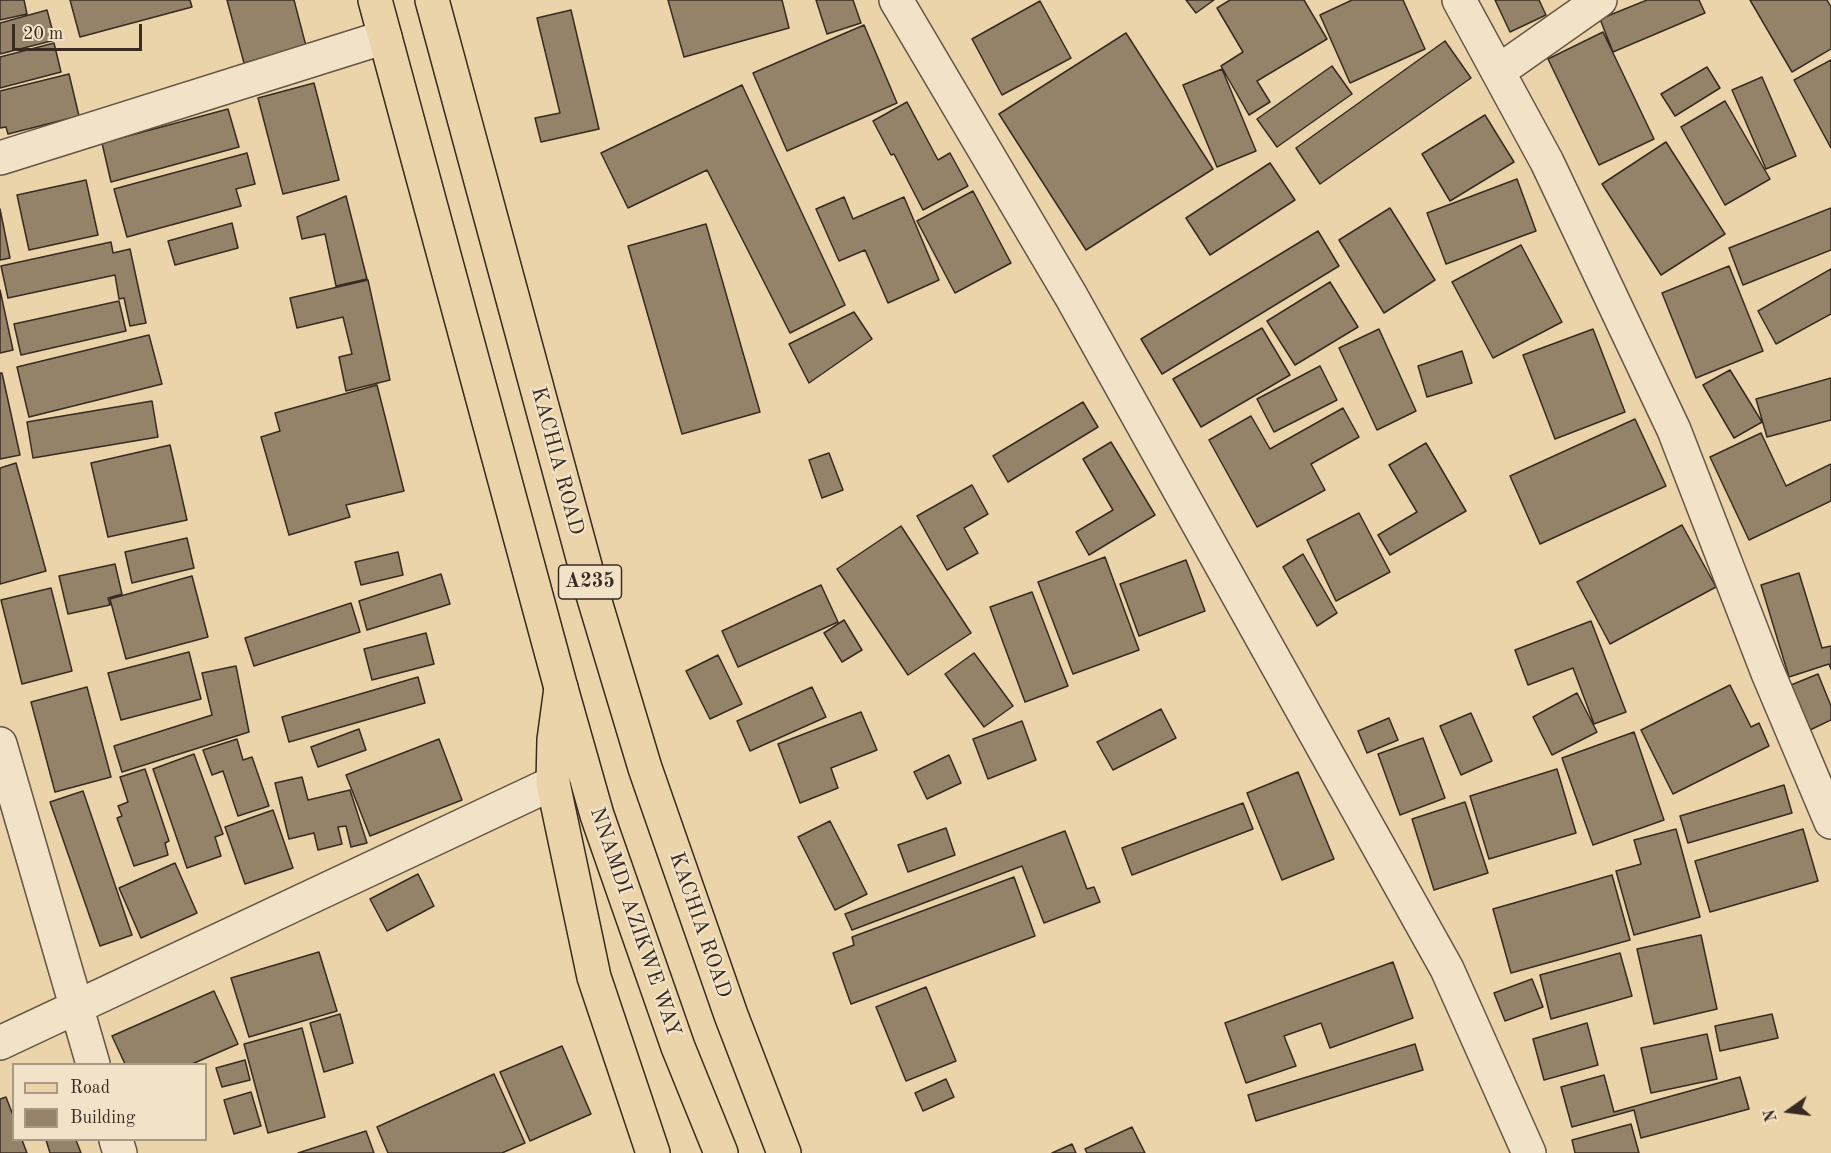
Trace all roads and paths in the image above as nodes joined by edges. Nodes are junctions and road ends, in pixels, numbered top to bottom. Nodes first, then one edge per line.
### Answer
1 (375, 0) edge
2 (432, 0) edge
3 (896, 0) edge
4 (1459, 0) edge
5 (1600, 0) edge
6 (385, 37) junction
7 (1499, 71) junction
8 (0, 158) edge
9 (561, 688) junction
10 (0, 744) edge
11 (553, 783) junction
12 (1831, 822) edge
13 (76, 1009) junction
14 (0, 1043) edge
15 (92, 1063) edge
16 (653, 1153) edge
17 (721, 1153) edge
18 (784, 1153) edge
19 (1529, 1153) edge

1 - 6 main road, A235
2 - 18 main road, KACHIA ROAD / A235
3 - 19 street
4 - 7 street
5 - 7 street
6 - 8 street
6 - 9 main road, A235
7 - 12 street
9 - 11 main road
9 - 17 main road, NNAMDI AZIKWE WAY / A235
10 - 13 street
11 - 13 street
11 - 16 main road
13 - 14 street
13 - 15 street

